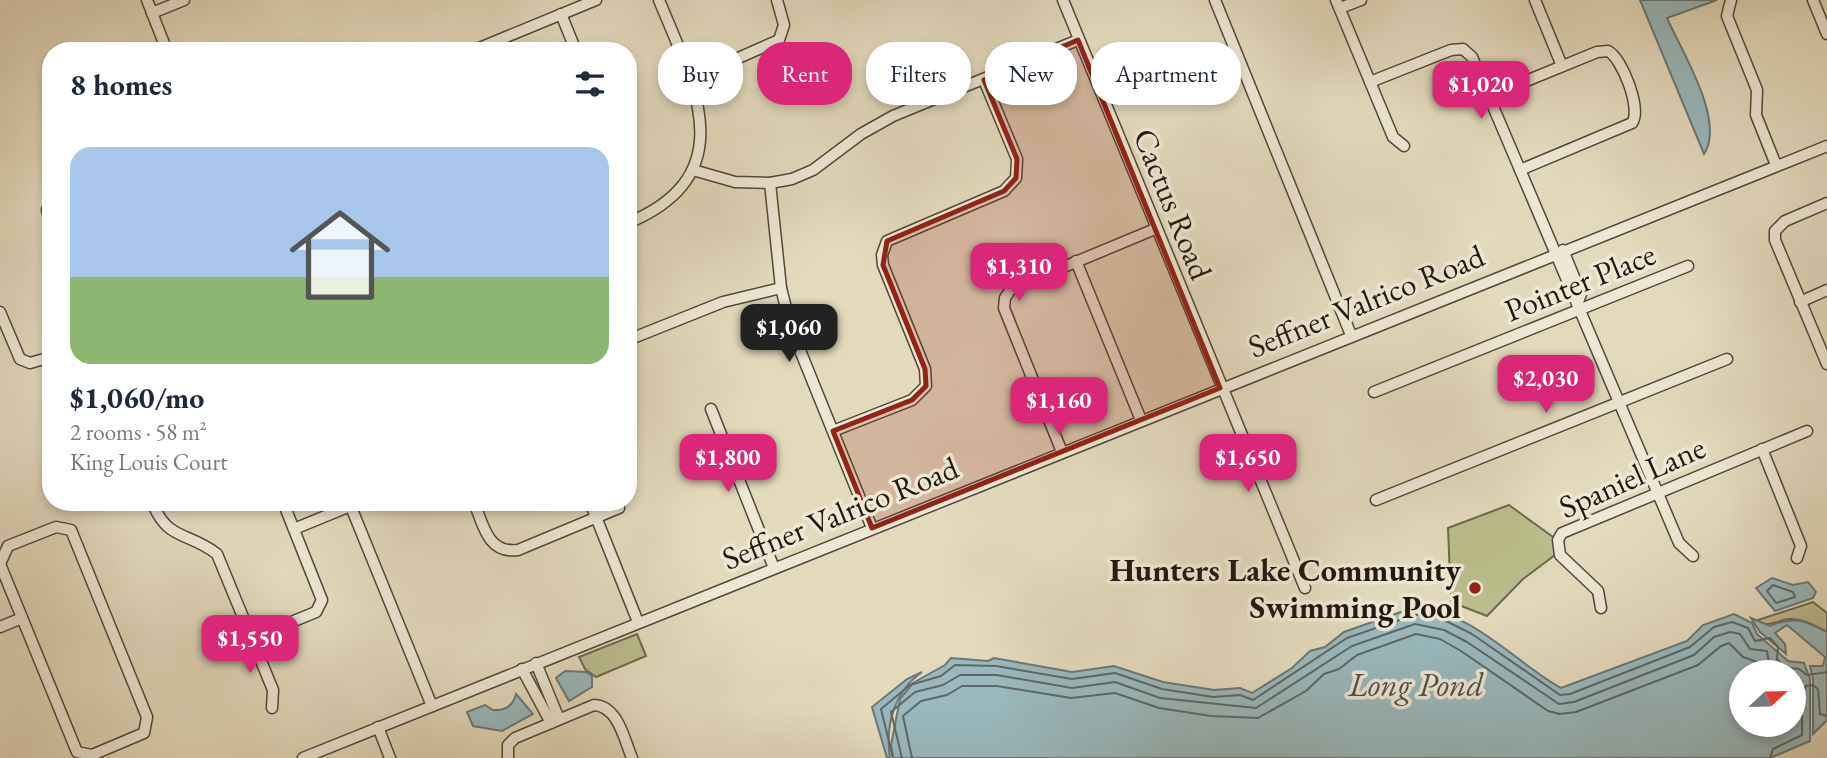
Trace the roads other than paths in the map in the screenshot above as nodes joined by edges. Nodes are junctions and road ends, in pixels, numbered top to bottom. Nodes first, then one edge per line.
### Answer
1 (147, 0) edge
2 (184, 0) edge
3 (596, 0) edge
4 (659, 0) edge
5 (777, 0) edge
6 (1063, 0) edge
7 (1215, 0) edge
8 (1361, 0) edge
9 (1535, 0) edge
10 (1731, 0) edge
11 (1813, 0) edge
12 (1338, 4) edge
13 (152, 13) junction
14 (561, 14) junction
15 (1827, 34) edge
16 (1079, 40) junction
17 (163, 42) edge
18 (494, 42) edge
19 (572, 42) edge
20 (676, 42) edge
21 (743, 56) edge
22 (1562, 66) junction
23 (984, 80) junction
24 (1370, 82) junction
25 (1487, 96) junction
26 (697, 105) edge
27 (1404, 146) dead end
28 (1827, 146) edge
29 (1776, 165) junction
30 (693, 170) junction
31 (1520, 170) junction
32 (770, 183) junction
33 (1827, 203) edge
34 (637, 219) edge
35 (1156, 229) junction
36 (1559, 252) junction
37 (1076, 261) junction
38 (1688, 267) dead end
39 (781, 288) junction
40 (1827, 290) edge
41 (1800, 302) junction
42 (1580, 306) junction
43 (0, 312) edge
44 (1351, 335) junction
45 (637, 336) edge
46 (1727, 359) dead end
47 (42, 360) edge
48 (1827, 364) edge
49 (1220, 388) junction
50 (1374, 392) dead end
51 (1619, 401) junction
52 (711, 409) dead end
53 (1140, 420) junction
54 (1807, 431) dead end
55 (833, 432) junction
56 (1762, 449) junction
57 (1062, 452) junction
58 (1658, 493) junction
59 (1376, 500) dead end
60 (156, 511) edge
61 (287, 511) edge
62 (333, 511) edge
63 (352, 511) edge
64 (478, 511) edge
65 (593, 511) edge
66 (612, 511) edge
67 (596, 518) junction
68 (294, 528) junction
69 (872, 528) junction
70 (1693, 556) dead end
71 (1797, 558) dead end
72 (774, 568) junction
73 (1305, 588) dead end
74 (1601, 608) dead end
75 (22, 618) junction
76 (638, 622) junction
77 (0, 627) edge
78 (252, 638) junction
79 (536, 663) junction
80 (522, 669) junction
81 (547, 690) junction
82 (534, 695) junction
83 (432, 706) junction
84 (272, 708) dead end
85 (555, 721) junction
86 (378, 727) junction
87 (303, 758) edge
88 (390, 758) edge
89 (508, 758) edge
90 (632, 758) edge

1 - 13 street
2 - 13 street
3 - 14 street
4 - 20 street
5 - 21 street
6 - 16 street, Cactus Road
7 - 44 street
8 - 12 street
9 - 22 street
10 - 29 street
11 - 15 street
12 - 24 street
13 - 17 street
14 - 18 street
14 - 19 street
16 - 23 street
16 - 35 street, Cactus Road
22 - 25 street
22 - 31 street
23 - 32 street
23 - 55 street
24 - 25 street
24 - 27 street
25 - 31 street
26 - 30 street
28 - 29 street, Seffner Valrico Road
29 - 36 street, Seffner Valrico Road
30 - 32 street
30 - 34 street
31 - 36 street
32 - 39 street
33 - 41 street
35 - 37 street
35 - 49 street, Cactus Road
36 - 42 street
36 - 44 street, Seffner Valrico Road
37 - 53 street
37 - 57 street
38 - 42 street, Pointer Place
39 - 45 street
39 - 55 street
40 - 41 street
41 - 48 street
42 - 50 street, Pointer Place
42 - 51 street
43 - 47 street
44 - 49 street, Seffner Valrico Road
46 - 51 street
49 - 53 street, Seffner Valrico Road
49 - 73 street, Cactus Road
51 - 58 street
51 - 59 street
52 - 72 street
53 - 57 street, Seffner Valrico Road
54 - 56 street, Spaniel Lane
55 - 69 street
56 - 58 street, Spaniel Lane
56 - 71 street
57 - 69 street, Seffner Valrico Road
58 - 70 street
58 - 74 street, Spaniel Lane
60 - 78 street
61 - 68 street
62 - 68 street
63 - 83 street
64 - 67 street
65 - 67 street
66 - 67 street
67 - 76 street
68 - 78 street
69 - 72 street, Seffner Valrico Road
72 - 76 street, Seffner Valrico Road
75 - 75 street
75 - 77 street
76 - 79 street, Seffner Valrico Road
78 - 84 street
79 - 80 street, Seffner Valrico Road
79 - 81 street
80 - 82 street
80 - 83 street, Seffner Valrico Road
81 - 82 street
81 - 85 street
82 - 85 street
83 - 86 street, Seffner Valrico Road
85 - 89 street
85 - 90 street
86 - 87 street, Seffner Valrico Road
86 - 88 street

